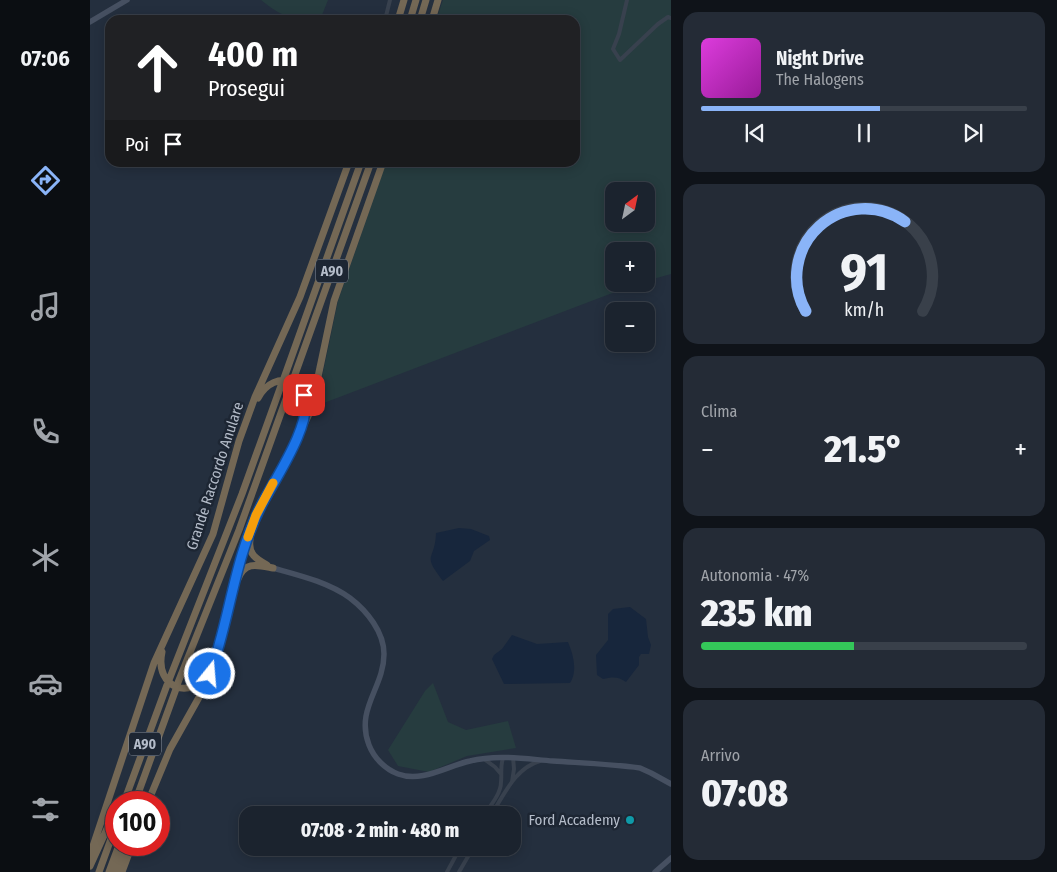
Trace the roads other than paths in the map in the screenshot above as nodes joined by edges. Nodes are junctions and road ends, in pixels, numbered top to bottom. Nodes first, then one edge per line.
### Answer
1 (127, 0) edge
2 (390, 0) edge
3 (404, 0) edge
4 (416, 0) edge
5 (426, 0) edge
6 (438, 0) edge
7 (627, 0) edge
8 (386, 15) edge
9 (400, 15) edge
10 (412, 15) edge
11 (422, 15) edge
12 (434, 15) edge
13 (671, 18) edge
14 (90, 22) edge
15 (347, 167) edge
16 (360, 167) edge
17 (369, 167) edge
18 (381, 167) edge
19 (294, 384) junction
20 (245, 424) junction
21 (296, 441) junction
22 (256, 515) junction
23 (273, 568) junction
24 (228, 612) junction
25 (167, 635) junction
26 (179, 687) junction
27 (512, 757) junction
28 (140, 758) junction
29 (482, 758) junction
30 (503, 758) junction
31 (545, 760) junction
32 (501, 775) junction
33 (512, 782) junction
34 (671, 784) edge
35 (124, 791) edge
36 (128, 791) edge
37 (139, 791) edge
38 (153, 791) edge
39 (490, 806) edge
40 (497, 806) edge
41 (105, 833) edge
42 (90, 855) edge
43 (105, 855) edge
44 (115, 856) edge
45 (120, 856) edge
46 (128, 856) edge
47 (456, 856) edge
48 (468, 856) edge
49 (671, 858) edge
50 (451, 865) junction
51 (90, 866) edge
52 (460, 871) edge
53 (99, 872) edge
54 (109, 872) edge
55 (115, 872) edge
56 (122, 872) edge
57 (446, 872) edge
58 (655, 872) edge

1 - 14 street
2 - 8 street
3 - 9 highway
4 - 10 highway
5 - 11 highway
6 - 12 highway
7 - 13 street
15 - 20 highway, Grande Raccordo Anulare
16 - 28 highway, Grande Raccordo Anulare / A90
17 - 19 highway, A90
18 - 21 highway
19 - 20 highway
19 - 21 highway
19 - 26 highway, A90
20 - 25 highway, Grande Raccordo Anulare
21 - 22 highway
22 - 23 highway
22 - 24 highway
22 - 26 highway
23 - 24 highway
23 - 29 street
24 - 38 highway
25 - 26 highway
25 - 42 highway, Grande Raccordo Anulare
26 - 37 highway, A90
27 - 30 street
27 - 31 street
27 - 33 street
28 - 35 highway
28 - 36 highway, Grande Raccordo Anulare / A90
29 - 30 street
29 - 32 street
30 - 32 street
31 - 33 street
31 - 34 street
32 - 39 street
33 - 40 street
41 - 51 highway
43 - 53 highway
44 - 54 highway
45 - 55 highway
46 - 56 highway
47 - 50 street
48 - 52 street
49 - 58 street
50 - 52 street
50 - 57 street

